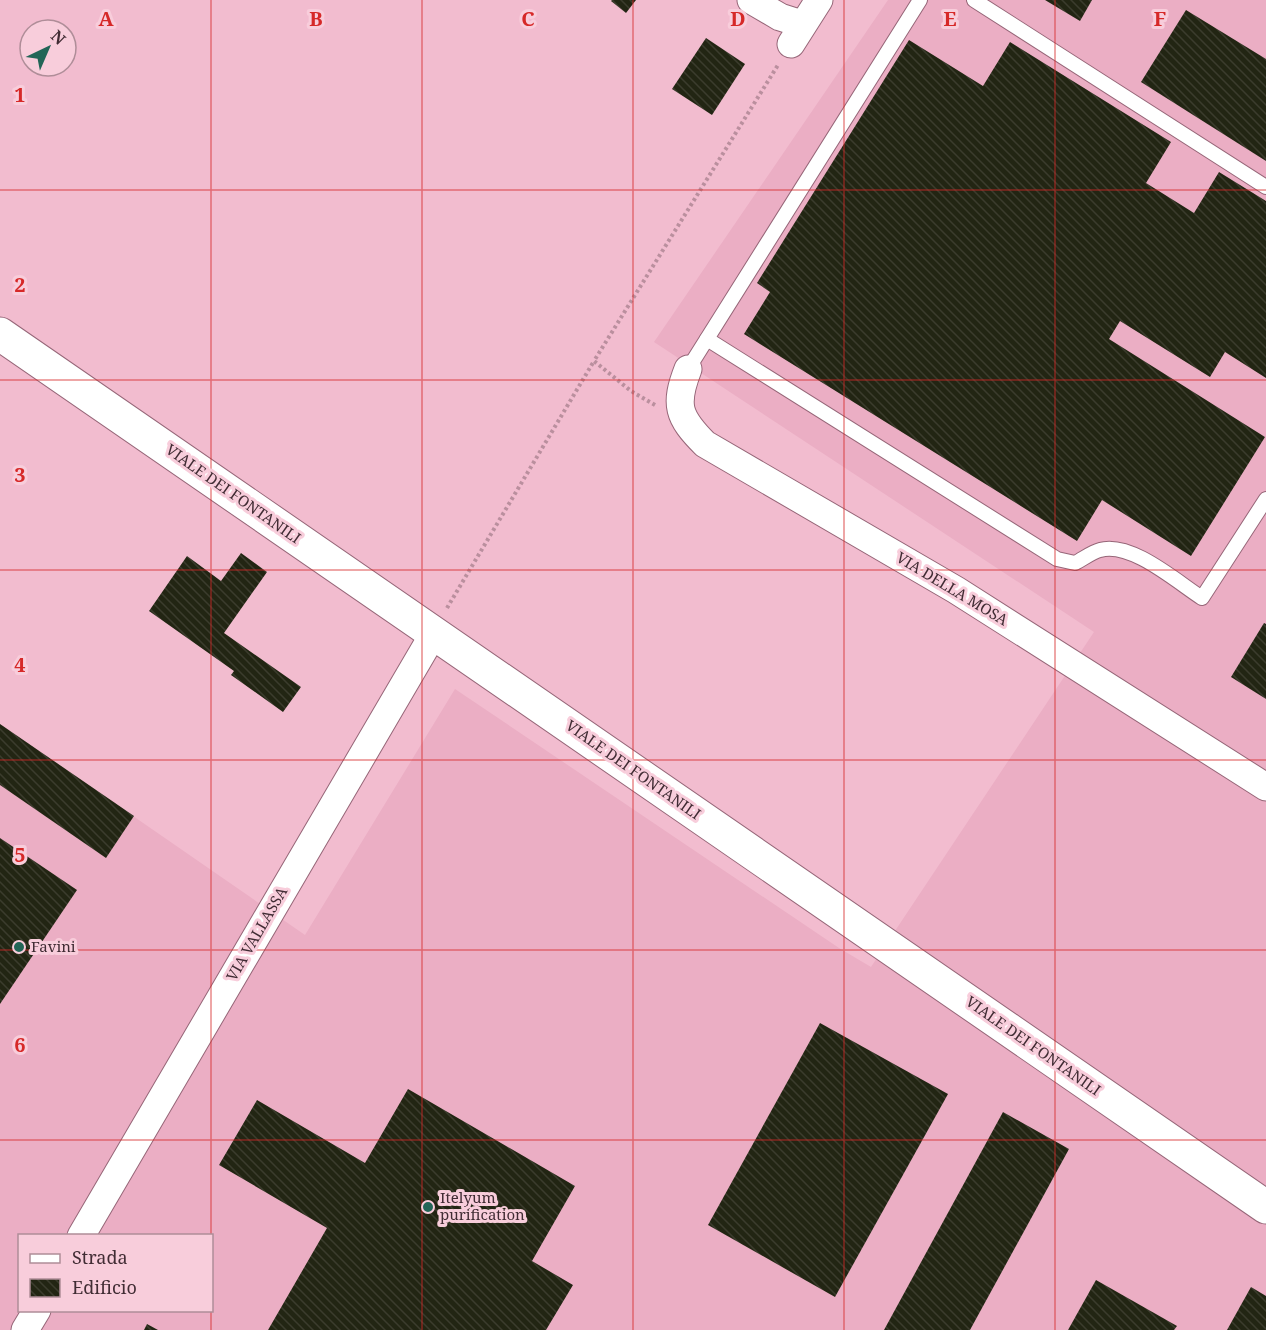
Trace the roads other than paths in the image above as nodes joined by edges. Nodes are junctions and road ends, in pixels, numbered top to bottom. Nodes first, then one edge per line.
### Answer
1 (751, 0) edge
2 (819, 0) edge
3 (920, 0) edge
4 (974, 0) edge
5 (1266, 187) edge
6 (0, 334) edge
7 (707, 339) junction
8 (688, 369) joint
9 (1266, 499) edge
10 (434, 633) junction
11 (1266, 787) edge
12 (1266, 1207) edge
13 (82, 1234) edge
14 (36, 1312) edge
15 (25, 1330) edge

1 - 2 street
3 - 7 lane
4 - 5 lane
6 - 10 main road, VIALE DEI FONTANILI
7 - 8 lane
7 - 9 lane
8 - 11 street, VIA DELLA MOSA
10 - 12 main road, VIALE DEI FONTANILI
10 - 13 street, VIA VALLASSA
14 - 15 street

